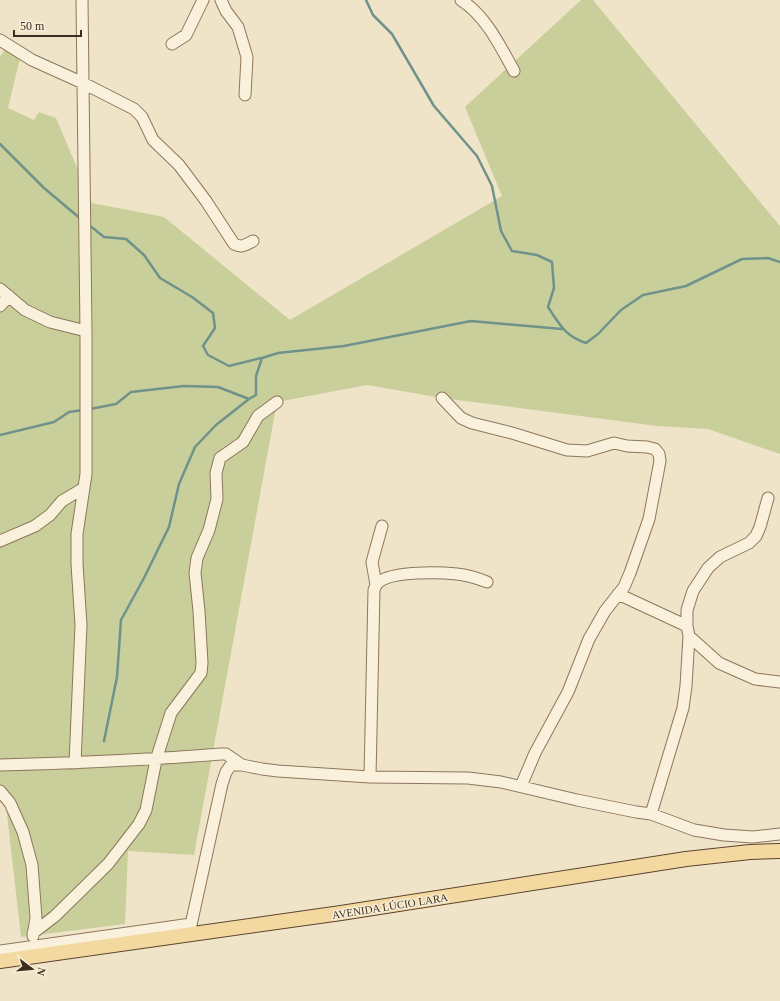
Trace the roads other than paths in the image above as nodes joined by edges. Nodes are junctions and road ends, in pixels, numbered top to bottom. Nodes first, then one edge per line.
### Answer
1 (82, 0) edge
2 (203, 0) edge
3 (221, 0) edge
4 (461, 0) edge
5 (0, 40) edge
6 (172, 44) dead end
7 (514, 71) dead end
8 (83, 83) junction
9 (245, 95) dead end
10 (253, 241) dead end
11 (4, 293) edge
12 (0, 306) edge
13 (86, 331) junction
14 (442, 398) dead end
15 (277, 402) dead end
16 (84, 488) junction
17 (768, 498) dead end
18 (382, 526) dead end
19 (0, 541) edge
20 (487, 582) dead end
21 (376, 585) junction
22 (618, 594) junction
23 (688, 631) junction
24 (780, 682) edge
25 (156, 760) junction
26 (75, 763) junction
27 (0, 764) edge
28 (242, 764) junction
29 (370, 777) junction
30 (521, 786) junction
31 (0, 791) edge
32 (651, 814) junction
33 (780, 834) edge
34 (780, 851) edge
35 (190, 929) junction
36 (33, 933) junction
37 (31, 946) junction
38 (0, 951) edge
39 (0, 961) edge

1 - 8 street
2 - 6 street
3 - 9 street
4 - 7 street
5 - 8 street
8 - 10 street
8 - 13 street
11 - 12 street
11 - 13 street
13 - 16 street
14 - 22 street
15 - 25 street
16 - 19 street
16 - 26 street
17 - 23 street
18 - 21 street
20 - 21 street
21 - 29 street
22 - 23 street
22 - 30 street
23 - 24 street
23 - 32 street
25 - 26 street
25 - 28 street
25 - 36 street
26 - 27 street
28 - 29 street
28 - 35 street
29 - 30 street
30 - 32 street
31 - 36 street
32 - 33 street
34 - 35 main road, AVENIDA LÚCIO LARA
35 - 37 street
35 - 39 main road, AVENIDA LÚCIO LARA
36 - 37 street
37 - 38 street

